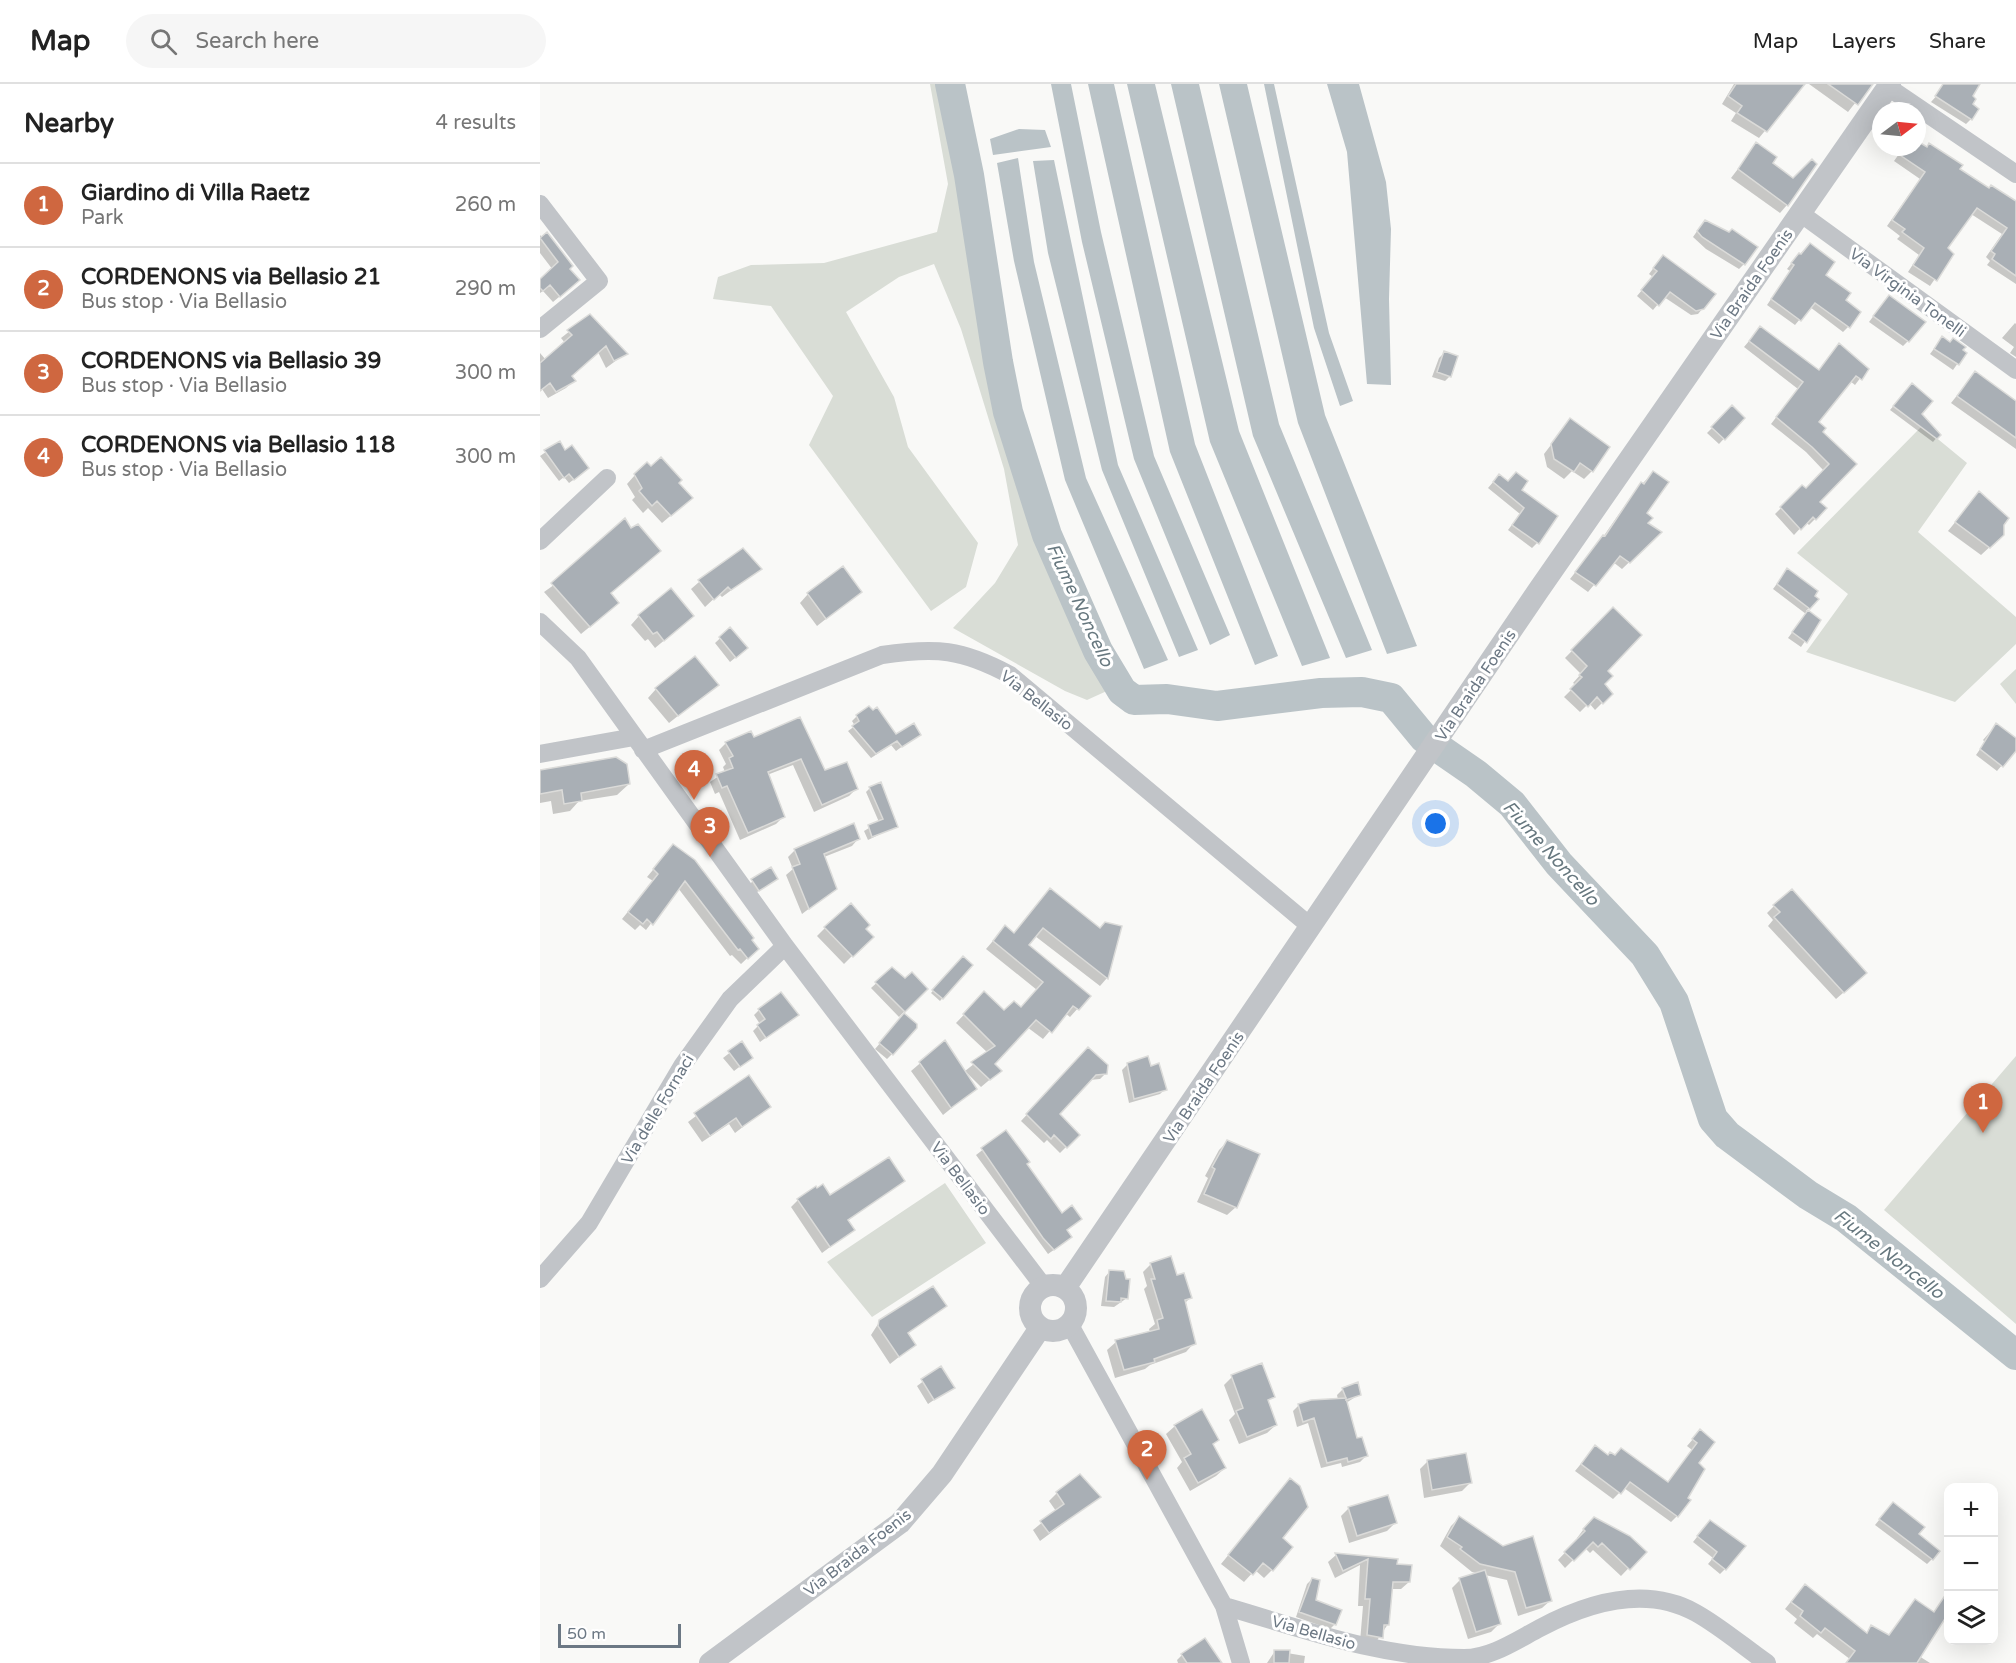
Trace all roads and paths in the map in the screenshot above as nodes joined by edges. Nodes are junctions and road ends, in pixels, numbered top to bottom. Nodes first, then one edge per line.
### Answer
1 (1889, 85) edge
2 (2016, 174) edge
3 (540, 204) edge
4 (1800, 213) junction
5 (540, 329) edge
6 (2016, 370) edge
7 (607, 478) dead end
8 (540, 541) edge
9 (540, 621) edge
10 (639, 743) junction
11 (540, 754) edge
12 (1310, 926) junction
13 (785, 946) junction
14 (540, 1279) edge
15 (1055, 1288) junction
16 (1070, 1325) junction
17 (1040, 1328) junction
18 (1224, 1606) junction
19 (710, 1663) edge
20 (1241, 1663) edge
21 (1767, 1663) edge

1 - 2 street
1 - 4 street, Via Braida Foenis
3 - 5 street
4 - 6 street, Via Virginia Tonelli
4 - 12 street, Via Braida Foenis
7 - 8 street
9 - 10 street, Via Bellasio
10 - 11 street
10 - 12 street, Via Bellasio
10 - 13 street, Via Bellasio
12 - 15 street, Via Braida Foenis
13 - 14 street, Via delle Fornaci
13 - 15 street, Via Bellasio
15 - 16 street
15 - 17 street
16 - 17 street
16 - 18 street
17 - 19 street, Via Braida Foenis
18 - 20 street
18 - 21 street, Via Bellasio

